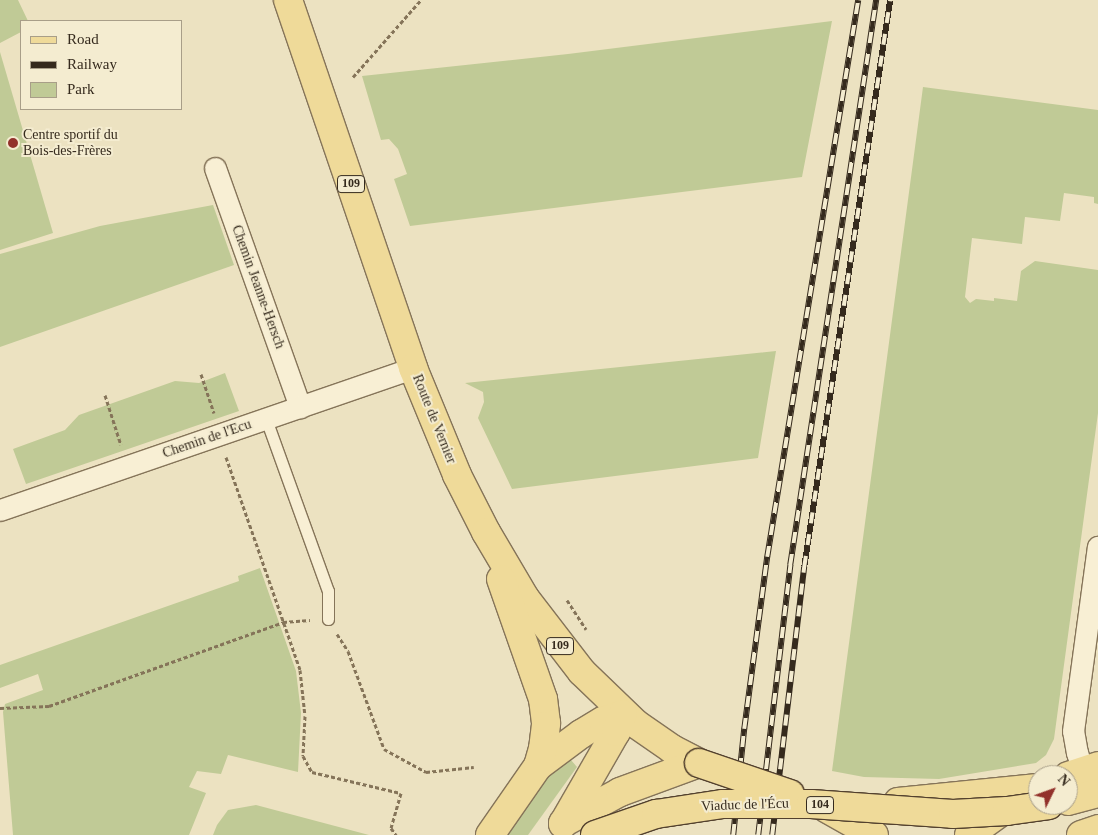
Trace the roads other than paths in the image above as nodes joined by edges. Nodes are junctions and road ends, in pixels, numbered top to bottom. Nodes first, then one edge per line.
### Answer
1 (288, 0) edge
2 (214, 168) dead end
3 (414, 368) junction
4 (300, 407) junction
5 (270, 418) junction
6 (0, 510) edge
7 (486, 532) junction
8 (1098, 547) edge
9 (328, 619) road end
10 (623, 714) junction
11 (699, 763) junction
12 (538, 766) junction
13 (1087, 777) edge
14 (1078, 788) edge
15 (1028, 794) edge
16 (1028, 800) edge
17 (1028, 801) edge
18 (826, 808) junction
19 (559, 829) edge
20 (1098, 829) edge
21 (490, 835) edge
22 (595, 835) edge
23 (874, 835) edge
24 (969, 835) edge
25 (1081, 835) edge

1 - 3 main road, Route de Vernier / 109
2 - 4 street, Chemin Jeanne-Hersch
3 - 4 street, Chemin de l'Ecu
3 - 7 main road, Route de Vernier / 109
4 - 5 street, Chemin de l'Ecu
5 - 6 street, Chemin de l'Ecu
5 - 9 lane
7 - 10 main road, Route de Vernier / 109
7 - 12 main road
8 - 13 street
10 - 11 main road, Route de Vernier / 109
10 - 12 main road
10 - 19 main road
11 - 18 main road, 109, bridge
11 - 19 main road
12 - 21 main road
13 - 14 main road
15 - 18 main road, 104
16 - 22 main road, Viaduc de l'Écu / 104, bridge
17 - 24 main road
18 - 23 main road, 109
20 - 25 main road

